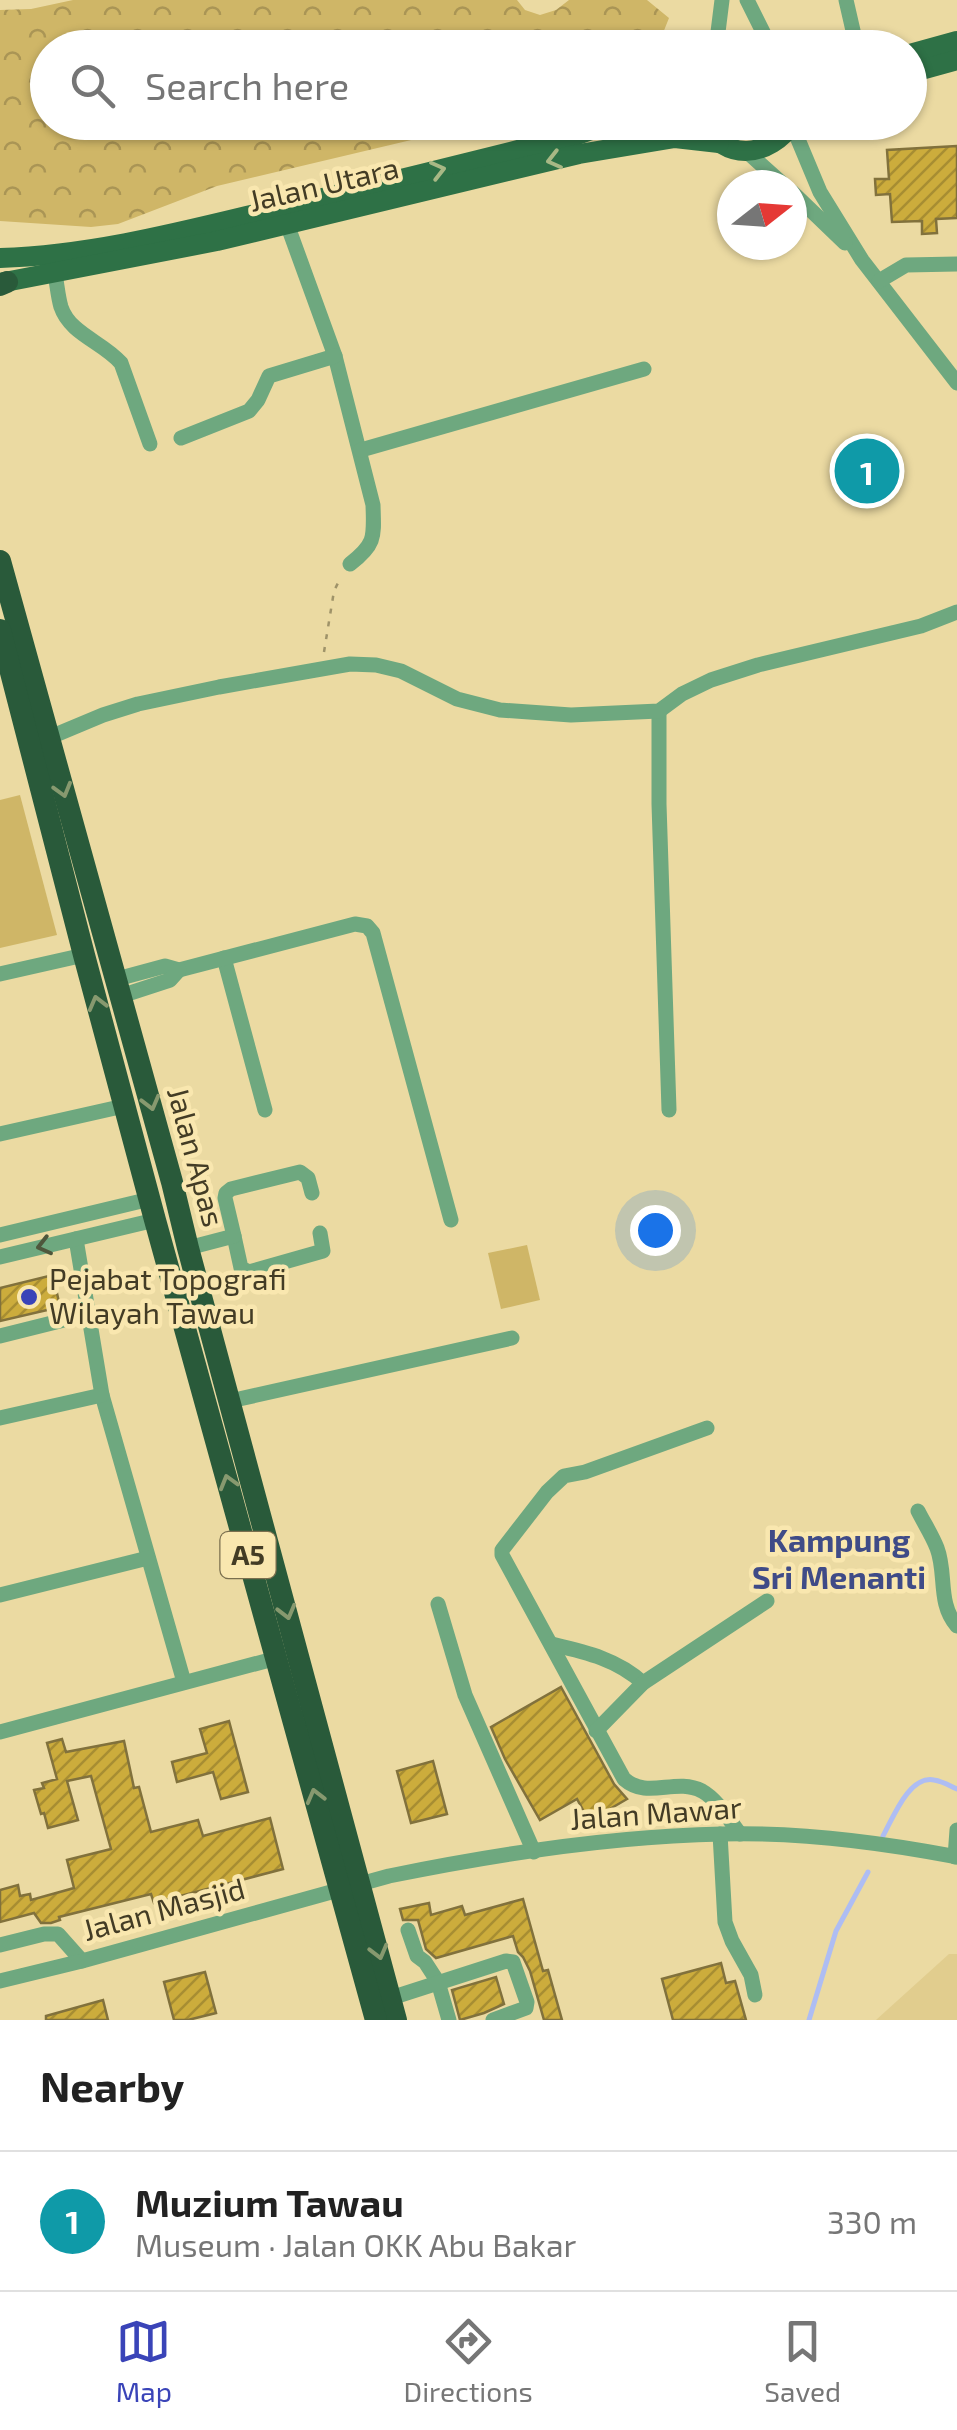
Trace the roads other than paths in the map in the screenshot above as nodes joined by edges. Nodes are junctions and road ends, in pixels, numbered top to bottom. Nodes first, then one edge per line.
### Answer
1 (722, 0) edge
2 (747, 0) edge
3 (846, 0) edge
4 (718, 30) edge
5 (762, 30) edge
6 (852, 30) edge
7 (957, 41) edge
8 (927, 49) edge
9 (957, 60) edge
10 (927, 68) edge
11 (558, 140) edge
12 (663, 140) edge
13 (693, 140) edge
14 (716, 140) edge
15 (779, 140) edge
16 (799, 140) edge
17 (720, 143) junction
18 (746, 151) junction
19 (767, 170) edge
20 (807, 207) edge
21 (287, 224) junction
22 (0, 258) edge
23 (862, 260) junction
24 (957, 264) edge
25 (55, 274) junction
26 (879, 281) junction
27 (2, 283) edge
28 (335, 356) junction
29 (644, 369) dead end
30 (957, 384) edge
31 (181, 438) dead end
32 (150, 444) dead end
33 (360, 450) junction
34 (0, 561) edge
35 (350, 564) road end
36 (957, 612) edge
37 (0, 630) edge
38 (659, 711) junction
39 (48, 738) junction
40 (84, 955) junction
41 (224, 958) junction
42 (0, 974) edge
43 (119, 987) junction
44 (124, 1106) junction
45 (265, 1110) dead end
46 (669, 1110) dead end
47 (0, 1134) edge
48 (172, 1182) junction
49 (312, 1193) dead end
50 (152, 1209) junction
51 (450, 1220) dead end
52 (320, 1233) dead end
53 (0, 1234) edge
54 (234, 1236) junction
55 (76, 1238) junction
56 (188, 1248) junction
57 (0, 1257) edge
58 (88, 1314) junction
59 (0, 1336) edge
60 (512, 1338) dead end
61 (102, 1395) junction
62 (230, 1401) junction
63 (0, 1418) edge
64 (707, 1428) dead end
65 (918, 1511) dead end
66 (148, 1558) junction
67 (0, 1595) edge
68 (767, 1602) dead end
69 (438, 1604) dead end
70 (957, 1626) edge
71 (551, 1644) junction
72 (277, 1658) junction
73 (184, 1682) junction
74 (643, 1683) junction
75 (596, 1730) junction
76 (0, 1732) edge
77 (957, 1830) edge
78 (720, 1834) junction
79 (740, 1834) junction
80 (534, 1852) junction
81 (956, 1857) edge
82 (351, 1887) junction
83 (408, 1930) dead end
84 (0, 1945) edge
85 (82, 1961) junction
86 (0, 1981) edge
87 (438, 1982) junction
88 (755, 1995) dead end
89 (393, 2009) edge
90 (376, 2020) edge
91 (450, 2020) edge
92 (492, 2020) edge

1 - 4 street
2 - 5 street
3 - 6 street
7 - 8 main road
9 - 10 main road
22 -> 11 main road, Jalan Utara
12 -> 21 main road, Jalan Utara
17 -> 13 main road, Jalan Utara
14 - 17 main road
15 - 18 main road
16 - 23 street
17 - 18 main road, Jalan Utara
18 - 19 street
20 - 23 street
21 - 25 main road, Jalan Utara
21 - 28 street
23 - 26 street
24 - 26 street
25 - 27 main road, Jalan Utara
25 - 32 street
26 - 30 street
28 - 31 street
28 - 33 street
29 - 33 street
33 - 35 street
34 - 39 highway, Jalan Apas / A5
36 - 38 street
37 - 40 highway, Jalan Apas / A5
38 - 39 street
38 - 46 street
39 -> 43 highway, Jalan Apas / A5
40 - 42 street
44 -> 40 highway, Jalan Apas / A5
41 - 43 street
41 - 45 street
41 - 51 street
43 -> 48 highway, Jalan Apas / A5
44 - 47 street
44 - 50 highway, Jalan Apas / A5
48 - 50 highway
48 - 56 highway, Jalan Apas / A5
49 - 54 street
50 - 53 street
50 - 55 street
72 -> 50 highway, Jalan Apas / A5
52 - 54 street
54 - 56 street
55 -> 57 street
55 - 58 street
56 - 62 highway, Jalan Apas / A5
58 - 59 street
58 - 61 street
60 - 62 street
61 - 63 street
61 - 66 street
62 -> 82 highway, Jalan Apas / A5
64 - 71 street
65 - 70 street
66 - 67 street
66 - 73 street
68 - 74 street
69 - 80 street
71 - 74 street
71 - 75 street
72 - 73 street
82 -> 72 highway, Jalan Apas / A5
73 - 76 street
74 - 75 street
75 - 79 street
77 - 81 street
78 - 79 street, Jalan Mawar
78 - 80 street, Jalan Mawar
78 - 88 street
79 - 81 street, Jalan Mawar
80 - 82 street, Jalan Mawar
82 - 85 street, Jalan Masjid
82 -> 89 highway, A5
82 - 90 highway, A5
83 - 87 street
84 - 85 street
85 - 86 street, Jalan Masjid
87 - 89 street
87 - 91 street
87 - 92 street

